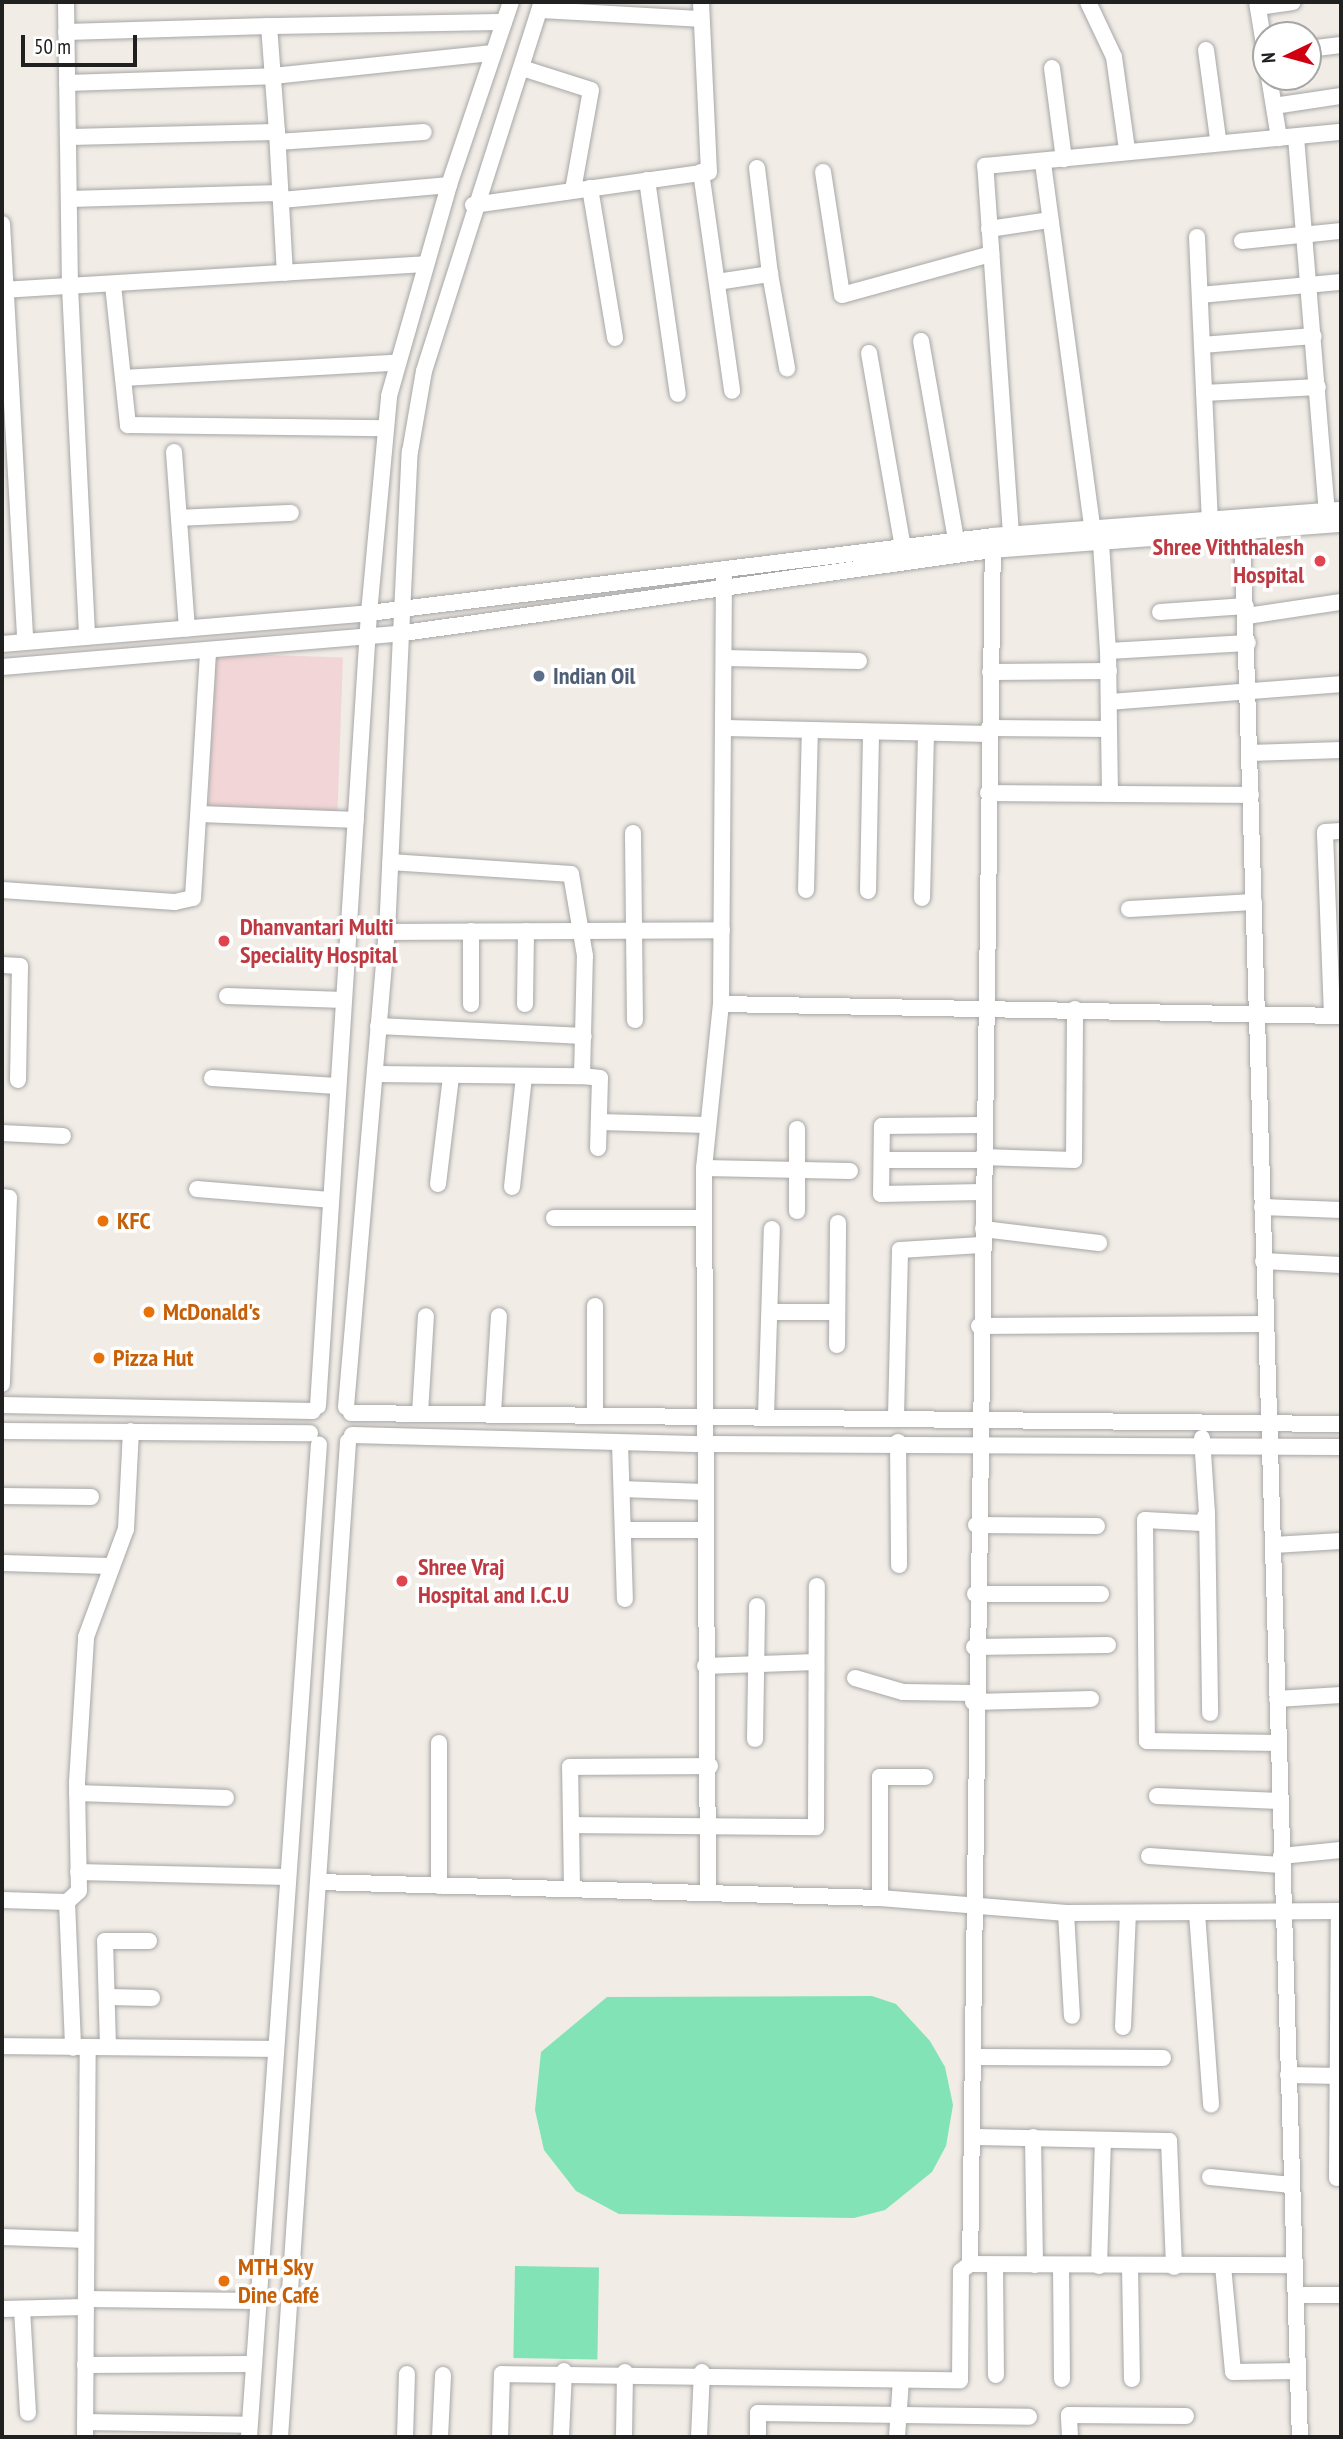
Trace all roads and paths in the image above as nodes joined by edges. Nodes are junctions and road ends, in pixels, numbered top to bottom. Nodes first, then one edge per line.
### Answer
1 (66, 2) edge
2 (511, 2) edge
3 (701, 2) edge
4 (1088, 2) edge
5 (1293, 2) edge
6 (1258, 4) edge
7 (541, 6) edge
8 (701, 19) junction
9 (504, 22) junction
10 (269, 26) junction
11 (66, 32) junction
12 (1341, 45) edge
13 (1322, 47) edge
14 (1206, 51) dead end
15 (493, 53) junction
16 (522, 68) junction
17 (1052, 68) dead end
18 (273, 76) junction
19 (67, 82) junction
20 (1271, 91) edge
21 (1341, 96) edge
22 (1274, 106) junction
23 (424, 132) dead end
24 (1341, 132) edge
25 (68, 137) junction
26 (277, 137) junction
27 (1287, 138) junction
28 (1218, 139) junction
29 (1127, 150) junction
30 (1064, 159) junction
31 (1043, 163) junction
32 (757, 168) dead end
33 (701, 172) junction
34 (823, 172) dead end
35 (647, 180) junction
36 (449, 185) junction
37 (582, 189) junction
38 (281, 197) junction
39 (69, 200) junction
40 (473, 205) junction
41 (1050, 220) junction
42 (2, 224) edge
43 (989, 229) junction
44 (1341, 231) edge
45 (1308, 234) junction
46 (1197, 237) dead end
47 (1242, 241) dead end
48 (991, 254) junction
49 (425, 264) junction
50 (285, 273) junction
51 (770, 274) junction
52 (717, 282) junction
53 (1341, 282) edge
54 (113, 285) junction
55 (1311, 286) junction
56 (70, 287) junction
57 (3, 290) edge
58 (1200, 296) junction
59 (1314, 336) junction
60 (615, 338) dead end
61 (921, 341) dead end
62 (1202, 345) junction
63 (869, 354) dead end
64 (395, 363) junction
65 (787, 368) dead end
66 (123, 378) junction
67 (1318, 387) junction
68 (732, 391) dead end
69 (678, 394) dead end
70 (1203, 394) junction
71 (6, 399) edge
72 (386, 428) junction
73 (174, 452) dead end
74 (1334, 511) edge
75 (291, 513) dead end
76 (179, 518) junction
77 (1210, 520) junction
78 (1341, 524) edge
79 (1092, 527) junction
80 (1243, 527) junction
81 (1011, 534) junction
82 (956, 540) junction
83 (992, 543) junction
84 (1101, 543) junction
85 (903, 548) junction
86 (722, 566) junction
87 (725, 586) junction
88 (1341, 602) edge
89 (398, 609) junction
90 (1247, 611) junction
91 (369, 612) junction
92 (1160, 612) dead end
93 (187, 629) junction
94 (397, 634) junction
95 (367, 636) junction
96 (86, 637) junction
97 (25, 641) junction
98 (1248, 643) junction
99 (2, 644) edge
100 (208, 650) junction
101 (1108, 651) junction
102 (725, 658) junction
103 (859, 661) dead end
104 (2, 667) edge
105 (1109, 671) junction
106 (990, 672) junction
107 (1341, 684) edge
108 (1249, 694) junction
109 (1109, 702) junction
110 (725, 729) junction
111 (1109, 729) junction
112 (810, 731) junction
113 (989, 731) junction
114 (871, 732) junction
115 (926, 733) junction
116 (1341, 750) edge
117 (1250, 753) junction
118 (988, 793) junction
119 (1110, 793) junction
120 (1251, 795) junction
121 (201, 814) junction
122 (356, 820) junction
123 (1341, 831) edge
124 (633, 833) dead end
125 (390, 862) junction
126 (1341, 887) edge
127 (1324, 888) junction
128 (2, 890) edge
129 (806, 890) dead end
130 (868, 891) dead end
131 (922, 898) dead end
132 (1254, 902) junction
133 (1129, 909) dead end
134 (722, 929) junction
135 (576, 930) junction
136 (635, 930) junction
137 (471, 931) junction
138 (526, 931) junction
139 (387, 932) junction
140 (1334, 942) edge
141 (2, 965) edge
142 (228, 996) dead end
143 (344, 1000) junction
144 (471, 1004) dead end
145 (525, 1004) dead end
146 (721, 1004) junction
147 (985, 1006) junction
148 (1075, 1009) junction
149 (1257, 1015) junction
150 (1337, 1016) edge
151 (635, 1020) dead end
152 (378, 1026) junction
153 (584, 1035) junction
154 (376, 1074) junction
155 (582, 1076) junction
156 (451, 1077) junction
157 (524, 1077) junction
158 (212, 1078) dead end
159 (18, 1080) dead end
160 (337, 1086) junction
161 (598, 1122) junction
162 (708, 1125) junction
163 (983, 1125) junction
164 (797, 1129) dead end
165 (2, 1133) edge
166 (63, 1136) dead end
167 (598, 1148) dead end
168 (982, 1159) junction
169 (882, 1160) junction
170 (704, 1168) junction
171 (795, 1170) junction
172 (850, 1171) dead end
173 (438, 1184) dead end
174 (512, 1187) dead end
175 (197, 1189) dead end
176 (982, 1192) junction
177 (2, 1197) edge
178 (330, 1200) junction
179 (1262, 1207) junction
180 (797, 1210) dead end
181 (1341, 1210) edge
182 (554, 1218) dead end
183 (704, 1218) junction
184 (838, 1223) dead end
185 (772, 1229) dead end
186 (982, 1237) junction
187 (1099, 1243) dead end
188 (1264, 1261) junction
189 (1341, 1265) edge
190 (3, 1281) edge
191 (595, 1306) dead end
192 (771, 1312) junction
193 (838, 1312) junction
194 (426, 1316) dead end
195 (499, 1316) dead end
196 (1265, 1324) junction
197 (979, 1326) junction
198 (837, 1345) dead end
199 (2, 1384) edge
200 (2, 1405) edge
201 (316, 1408) junction
202 (349, 1410) junction
203 (420, 1413) junction
204 (493, 1413) junction
205 (595, 1414) junction
206 (766, 1415) junction
207 (896, 1416) junction
208 (703, 1417) junction
209 (979, 1419) junction
210 (1270, 1424) junction
211 (1341, 1424) edge
212 (1202, 1425) junction
213 (2, 1431) edge
214 (131, 1432) junction
215 (314, 1438) junction
216 (350, 1438) junction
217 (898, 1442) junction
218 (620, 1443) junction
219 (703, 1444) junction
220 (978, 1444) junction
221 (1270, 1446) junction
222 (1203, 1447) junction
223 (1341, 1447) edge
224 (622, 1489) junction
225 (702, 1492) junction
226 (2, 1496) edge
227 (91, 1497) dead end
228 (1207, 1513) junction
229 (976, 1525) junction
230 (1097, 1526) dead end
231 (623, 1530) junction
232 (701, 1530) junction
233 (1341, 1541) edge
234 (1273, 1545) junction
235 (2, 1563) edge
236 (109, 1566) junction
237 (899, 1566) dead end
238 (817, 1586) dead end
239 (975, 1594) junction
240 (1101, 1594) dead end
241 (625, 1599) dead end
242 (757, 1606) dead end
243 (1108, 1646) dead end
244 (974, 1647) junction
245 (816, 1662) junction
246 (759, 1664) junction
247 (705, 1666) junction
248 (855, 1678) dead end
249 (1341, 1695) edge
250 (974, 1697) junction
251 (1091, 1699) dead end
252 (1277, 1699) junction
253 (1210, 1713) dead end
254 (754, 1739) dead end
255 (439, 1743) dead end
256 (1279, 1743) junction
257 (710, 1766) junction
258 (925, 1777) dead end
259 (77, 1793) junction
260 (1157, 1796) dead end
261 (226, 1798) dead end
262 (1280, 1801) junction
263 (709, 1824) junction
264 (571, 1825) junction
265 (1341, 1850) edge
266 (1150, 1856) dead end
267 (1281, 1861) junction
268 (78, 1872) junction
269 (286, 1877) junction
270 (318, 1882) junction
271 (439, 1886) junction
272 (572, 1889) junction
273 (708, 1893) junction
274 (880, 1898) junction
275 (2, 1900) edge
276 (66, 1902) junction
277 (970, 1909) junction
278 (1283, 1909) junction
279 (1340, 1911) edge
280 (1066, 1913) junction
281 (1128, 1913) junction
282 (1197, 1913) junction
283 (149, 1941) dead end
284 (107, 1997) junction
285 (152, 1998) dead end
286 (1072, 2016) dead end
287 (1122, 2027) dead end
288 (2, 2046) edge
289 (108, 2047) junction
290 (80, 2049) junction
291 (274, 2049) junction
292 (975, 2057) junction
293 (1163, 2058) dead end
294 (1288, 2075) junction
295 (1341, 2076) edge
296 (1211, 2104) dead end
297 (973, 2137) junction
298 (1033, 2137) junction
299 (1103, 2140) junction
300 (1210, 2177) dead end
301 (1337, 2178) dead end
302 (1292, 2185) junction
303 (2, 2238) edge
304 (86, 2240) junction
305 (970, 2264) junction
306 (995, 2265) junction
307 (1035, 2265) junction
308 (1294, 2265) junction
309 (1061, 2266) junction
310 (1099, 2266) junction
311 (1223, 2266) junction
312 (1130, 2267) junction
313 (1174, 2267) junction
314 (1296, 2295) junction
315 (1341, 2295) edge
316 (256, 2301) junction
317 (85, 2303) junction
318 (2, 2309) edge
319 (22, 2309) junction
320 (253, 2364) junction
321 (85, 2365) junction
322 (564, 2371) junction
323 (1298, 2371) junction
324 (625, 2372) junction
325 (702, 2372) junction
326 (407, 2374) dead end
327 (443, 2375) dead end
328 (996, 2375) dead end
329 (1062, 2379) dead end
330 (1132, 2379) dead end
331 (901, 2380) junction
332 (28, 2413) dead end
333 (898, 2416) junction
334 (1186, 2416) dead end
335 (1029, 2417) dead end
336 (85, 2430) edge
337 (249, 2431) edge
338 (280, 2437) edge
339 (405, 2437) edge
340 (440, 2437) edge
341 (500, 2437) edge
342 (561, 2437) edge
343 (624, 2437) edge
344 (699, 2437) edge
345 (758, 2437) edge
346 (897, 2437) edge
347 (1070, 2437) edge
348 (1300, 2437) edge

1 - 11 street
2 - 9 street
3 - 8 street
4 - 29 street
5 - 6 street
7 - 8 street
7 - 16 street
8 - 33 street
9 - 10 street
9 - 15 street
10 - 11 street
10 - 18 street
11 - 19 street
12 - 13 street
14 - 28 street
15 - 18 street
15 - 36 street
16 - 37 street
16 - 40 street
17 - 30 street
18 - 19 street
18 - 26 street
19 - 25 street
20 - 22 street
21 - 22 street
22 - 27 street
23 - 26 street
24 - 27 street
25 - 26 street
25 - 39 street
26 - 38 street
27 - 28 street
27 - 45 street
28 - 29 street
29 - 30 street
30 - 31 street
31 - 41 street
31 - 43 street
32 - 51 street
33 - 35 street
33 - 52 street
34 - 48 street
35 - 37 street
35 - 69 street
36 - 38 street
36 - 49 street
37 - 40 street
37 - 60 street
38 - 39 street
38 - 50 street
39 - 56 street
40 - 89 street
41 - 43 street
41 - 79 street
42 - 57 street
43 - 48 street
44 - 45 street
45 - 47 street
45 - 55 street
46 - 58 street
48 - 81 street
49 - 50 street
49 - 64 street
50 - 54 street
51 - 52 street
51 - 65 street
52 - 68 street
53 - 55 street
54 - 56 street
54 - 66 street
55 - 58 street
55 - 59 street
56 - 57 street
56 - 96 street
57 - 71 street
58 - 62 street
59 - 62 street
59 - 67 street
61 - 82 street
62 - 70 street
63 - 85 street
64 - 66 street
64 - 72 street
66 - 72 street
67 - 70 street
67 - 74 street
70 - 77 street
71 - 97 street
72 - 91 street
73 - 76 street
74 - 80 street
75 - 76 street
76 - 93 street
77 - 79 street
77 - 80 street
78 - 80 street
79 - 81 street
80 - 84 street
80 - 90 street
81 - 83 street
82 - 83 street
82 - 85 street
83 - 84 street
83 - 87 street
83 - 106 street
84 - 101 street
85 - 86 street
86 - 87 street
86 - 89 street
87 - 94 street
87 - 102 street
88 - 90 street
89 - 91 street
89 - 94 street
90 - 92 street
90 - 98 street
91 - 93 street
91 - 95 street
93 - 96 street
94 - 95 street
94 - 125 street
95 - 100 street
95 - 122 street
96 - 97 street
97 - 99 street
98 - 101 street
98 - 108 street
100 - 104 street
100 - 121 street
101 - 105 street
102 - 103 street
102 - 110 street
105 - 106 street
105 - 109 street
106 - 113 street
107 - 108 street
108 - 109 street
108 - 117 street
109 - 111 street
110 - 112 street
110 - 134 street
111 - 113 street
111 - 119 street
112 - 114 street
112 - 129 street
113 - 115 street
113 - 118 street
114 - 115 street
114 - 130 street
115 - 131 street
116 - 117 street
117 - 120 street
118 - 119 street
118 - 147 street
119 - 120 street
120 - 132 street
121 - 122 street
121 - 128 street
122 - 143 street
123 - 127 street
124 - 136 street
125 - 135 street
125 - 139 street
126 - 127 street
127 - 140 street
132 - 133 street
132 - 149 street
134 - 136 street
134 - 146 street
135 - 136 street
135 - 138 street
135 - 153 street
136 - 151 street
137 - 138 street
137 - 139 street
137 - 144 street
138 - 145 street
139 - 152 street
140 - 150 street
141 - 159 street
142 - 143 street
143 - 160 street
146 - 147 street
146 - 162 street
147 - 148 street
147 - 163 street
148 - 149 street
148 - 168 street
149 - 150 street
149 - 179 street
152 - 153 street
152 - 154 street
153 - 155 street
154 - 156 street
154 - 202 street
155 - 157 street
155 - 161 street
156 - 157 street
156 - 173 street
157 - 174 street
158 - 160 street
160 - 178 street
161 - 162 street
161 - 167 street
162 - 170 street
163 - 168 street
163 - 169 street
164 - 171 street
165 - 166 street
168 - 169 street
168 - 176 street
169 - 176 street
170 - 171 street
170 - 183 street
171 - 172 street
171 - 180 street
175 - 178 street
176 - 186 street
177 - 190 street
178 - 201 street
179 - 181 street
179 - 188 street
182 - 183 street
183 - 208 street
184 - 193 street
185 - 192 street
186 - 187 street
186 - 197 street
186 - 207 street
188 - 189 street
188 - 196 street
190 - 199 street
191 - 205 street
192 - 193 street
192 - 206 street
193 - 198 street
194 - 203 street
195 - 204 street
196 - 197 street
196 - 210 street
197 - 209 street
200 - 201 street
201 - 202 street
201 - 215 street
202 - 203 street
202 - 216 street
203 - 204 street
204 - 205 street
205 - 208 street
206 - 207 street
206 - 208 street
207 - 209 street
208 - 219 street
209 - 212 street
209 - 220 street
210 - 211 street
210 - 212 street
210 - 221 street
212 - 222 street
213 - 214 street
214 - 215 street
214 - 236 street
215 - 216 street
215 - 269 street
216 - 218 street
216 - 270 street
217 - 219 street
217 - 220 street
217 - 237 street
218 - 219 street
218 - 224 street
219 - 225 street
220 - 222 street
220 - 229 street
221 - 222 street
221 - 223 street
221 - 234 street
222 - 228 street
224 - 225 street
224 - 231 street
225 - 232 street
226 - 227 street
228 - 253 street
228 - 256 street
229 - 230 street
229 - 239 street
231 - 232 street
231 - 241 street
232 - 247 street
233 - 234 street
234 - 252 street
235 - 236 street
236 - 259 street
238 - 245 street
239 - 240 street
239 - 244 street
242 - 246 street
243 - 244 street
244 - 250 street
245 - 246 street
245 - 263 street
246 - 247 street
246 - 254 street
247 - 257 street
248 - 250 street
249 - 252 street
250 - 251 street
250 - 277 street
252 - 256 street
255 - 271 street
256 - 262 street
257 - 263 street
257 - 264 street
258 - 274 street
259 - 261 street
259 - 268 street
260 - 262 street
262 - 267 street
263 - 264 street
263 - 273 street
264 - 272 street
265 - 267 street
266 - 267 street
267 - 278 street
268 - 269 street
268 - 276 street
269 - 291 street
270 - 271 street
270 - 338 street
271 - 272 street
272 - 273 street
273 - 274 street
274 - 277 street
275 - 276 street
276 - 290 street
277 - 280 street
277 - 292 street
278 - 279 street
278 - 282 street
278 - 294 street
279 - 295 street
280 - 281 street
280 - 286 street
281 - 282 street
281 - 287 street
282 - 296 street
283 - 284 street
284 - 285 street
284 - 289 street
288 - 290 street
289 - 290 street
289 - 291 street
290 - 304 street
291 - 316 street
292 - 293 street
292 - 297 street
294 - 295 street
294 - 302 street
295 - 301 street
297 - 298 street
297 - 305 street
298 - 299 street
298 - 307 street
299 - 310 street
299 - 313 street
300 - 302 street
302 - 308 street
303 - 304 street
304 - 317 street
305 - 306 street
305 - 331 street
306 - 307 street
306 - 328 street
307 - 309 street
308 - 311 street
308 - 314 street
309 - 310 street
309 - 329 street
310 - 312 street
311 - 313 street
311 - 323 street
312 - 313 street
312 - 330 street
314 - 315 street
314 - 323 street
316 - 317 street
316 - 320 street
317 - 319 street
317 - 321 street
318 - 319 street
319 - 332 street
320 - 321 street
320 - 337 street
321 - 336 street
322 - 324 street
322 - 341 street
322 - 342 street
323 - 348 street
324 - 325 street
324 - 343 street
325 - 331 street
325 - 344 street
326 - 339 street
327 - 340 street
331 - 333 street
333 - 335 street
333 - 345 street
333 - 346 street
334 - 347 street
336 - 337 street

